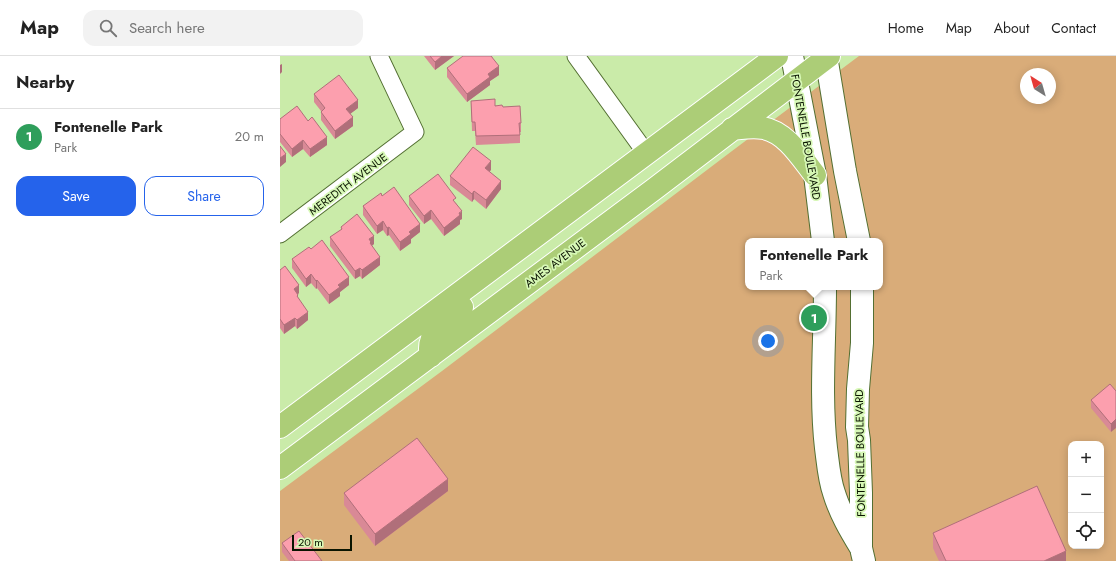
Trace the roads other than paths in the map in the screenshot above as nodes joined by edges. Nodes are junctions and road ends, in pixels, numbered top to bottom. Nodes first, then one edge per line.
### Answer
1 (379, 56) edge
2 (576, 56) edge
3 (777, 56) edge
4 (792, 56) edge
5 (827, 57) edge
6 (796, 80) junction
7 (732, 129) junction
8 (646, 153) junction
9 (815, 175) junction
10 (565, 214) junction
11 (280, 234) edge
12 (823, 238) edge
13 (858, 238) edge
14 (825, 290) edge
15 (862, 290) edge
16 (431, 356) junction
17 (280, 427) edge
18 (280, 468) edge
19 (862, 554) edge

1 - 11 street, MEREDITH AVENUE
2 - 8 street
3 - 8 main road
4 - 6 main road, FONTENELLE BOULEVARD
5 - 6 main road, AMES AVENUE
5 - 13 main road
6 - 7 main road, AMES AVENUE
6 - 9 main road, FONTENELLE BOULEVARD
7 - 9 main road
7 - 16 main road, AMES AVENUE
8 - 10 main road
9 - 12 main road, FONTENELLE BOULEVARD
10 - 16 main road
10 - 17 main road
14 - 19 main road, FONTENELLE BOULEVARD
15 - 19 main road, FONTENELLE BOULEVARD
16 - 18 main road, AMES AVENUE

